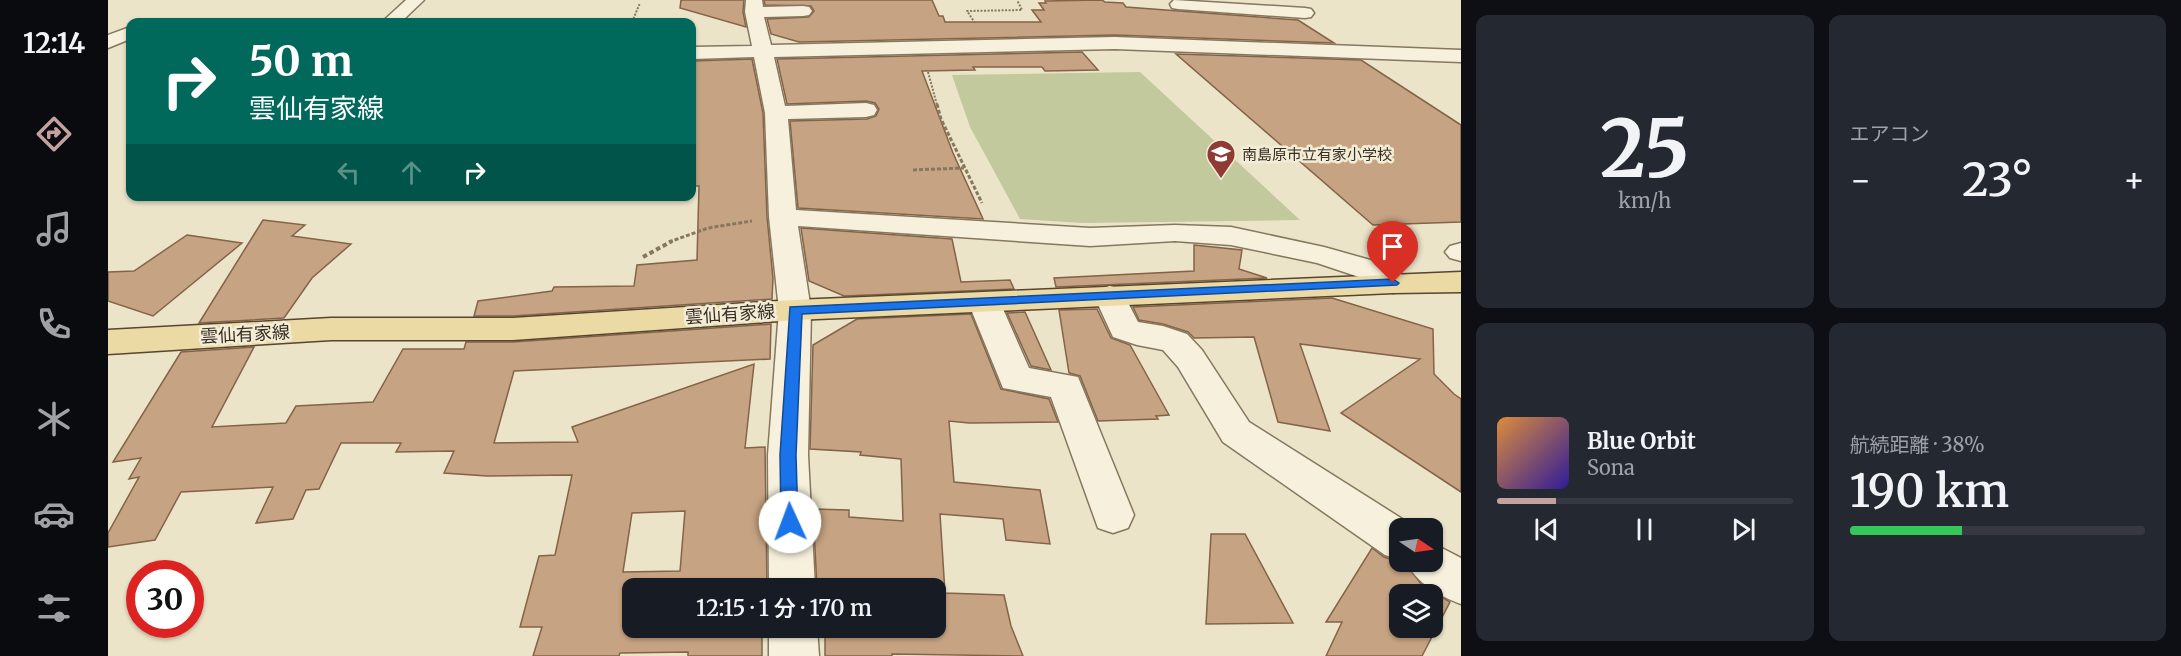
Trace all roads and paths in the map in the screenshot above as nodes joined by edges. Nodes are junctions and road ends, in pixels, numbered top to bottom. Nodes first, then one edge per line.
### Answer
1 (416, 0) edge
2 (1017, 0) edge
3 (1288, 0) edge
4 (640, 3) dead end
5 (1212, 3) edge
6 (1178, 4) dead end
7 (1249, 5) edge
8 (754, 6) edge
9 (803, 11) dead end
10 (1305, 13) junction
11 (389, 18) edge
12 (634, 18) edge
13 (979, 28) dead end
14 (1293, 31) dead end
15 (126, 35) edge
16 (108, 42) edge
17 (921, 48) junction
18 (1314, 50) junction
19 (763, 51) junction
20 (1358, 51) junction
21 (108, 52) edge
22 (126, 53) edge
23 (696, 53) edge
24 (1461, 56) edge
25 (866, 110) dead end
26 (776, 113) junction
27 (964, 168) junction
28 (913, 170) dead end
29 (783, 217) junction
30 (996, 231) junction
31 (643, 257) dead end
32 (1461, 282) edge
33 (1393, 283) junction
34 (1110, 296) junction
35 (984, 302) junction
36 (795, 310) junction
37 (108, 342) edge
38 (1113, 515) dead end
39 (1389, 534) edge
40 (1443, 571) edge
41 (792, 578) edge
42 (1461, 583) edge
43 (793, 638) edge
44 (794, 656) edge

1 - 11 street
2 - 13 path
3 - 10 street
4 - 12 path
5 - 6 street
5 - 7 street
7 - 10 street
8 - 9 street
8 - 19 street
10 - 20 street
14 - 18 street
15 - 16 street
17 - 18 street
17 - 19 street
17 - 27 path
18 - 20 street
19 - 23 street
19 - 26 street
20 - 24 street
21 - 22 street
25 - 26 street
26 - 29 street
27 - 28 path
27 - 30 path
29 - 30 street
29 - 31 path
29 - 36 street
30 - 33 street
32 - 33 main road, 雲仙有家線
33 - 34 main road, 雲仙有家線
34 - 35 main road, 雲仙有家線
34 - 39 street
35 - 36 main road, 雲仙有家線
35 - 38 street
36 - 37 main road, 雲仙有家線
36 - 41 street
40 - 42 street
43 - 44 street

